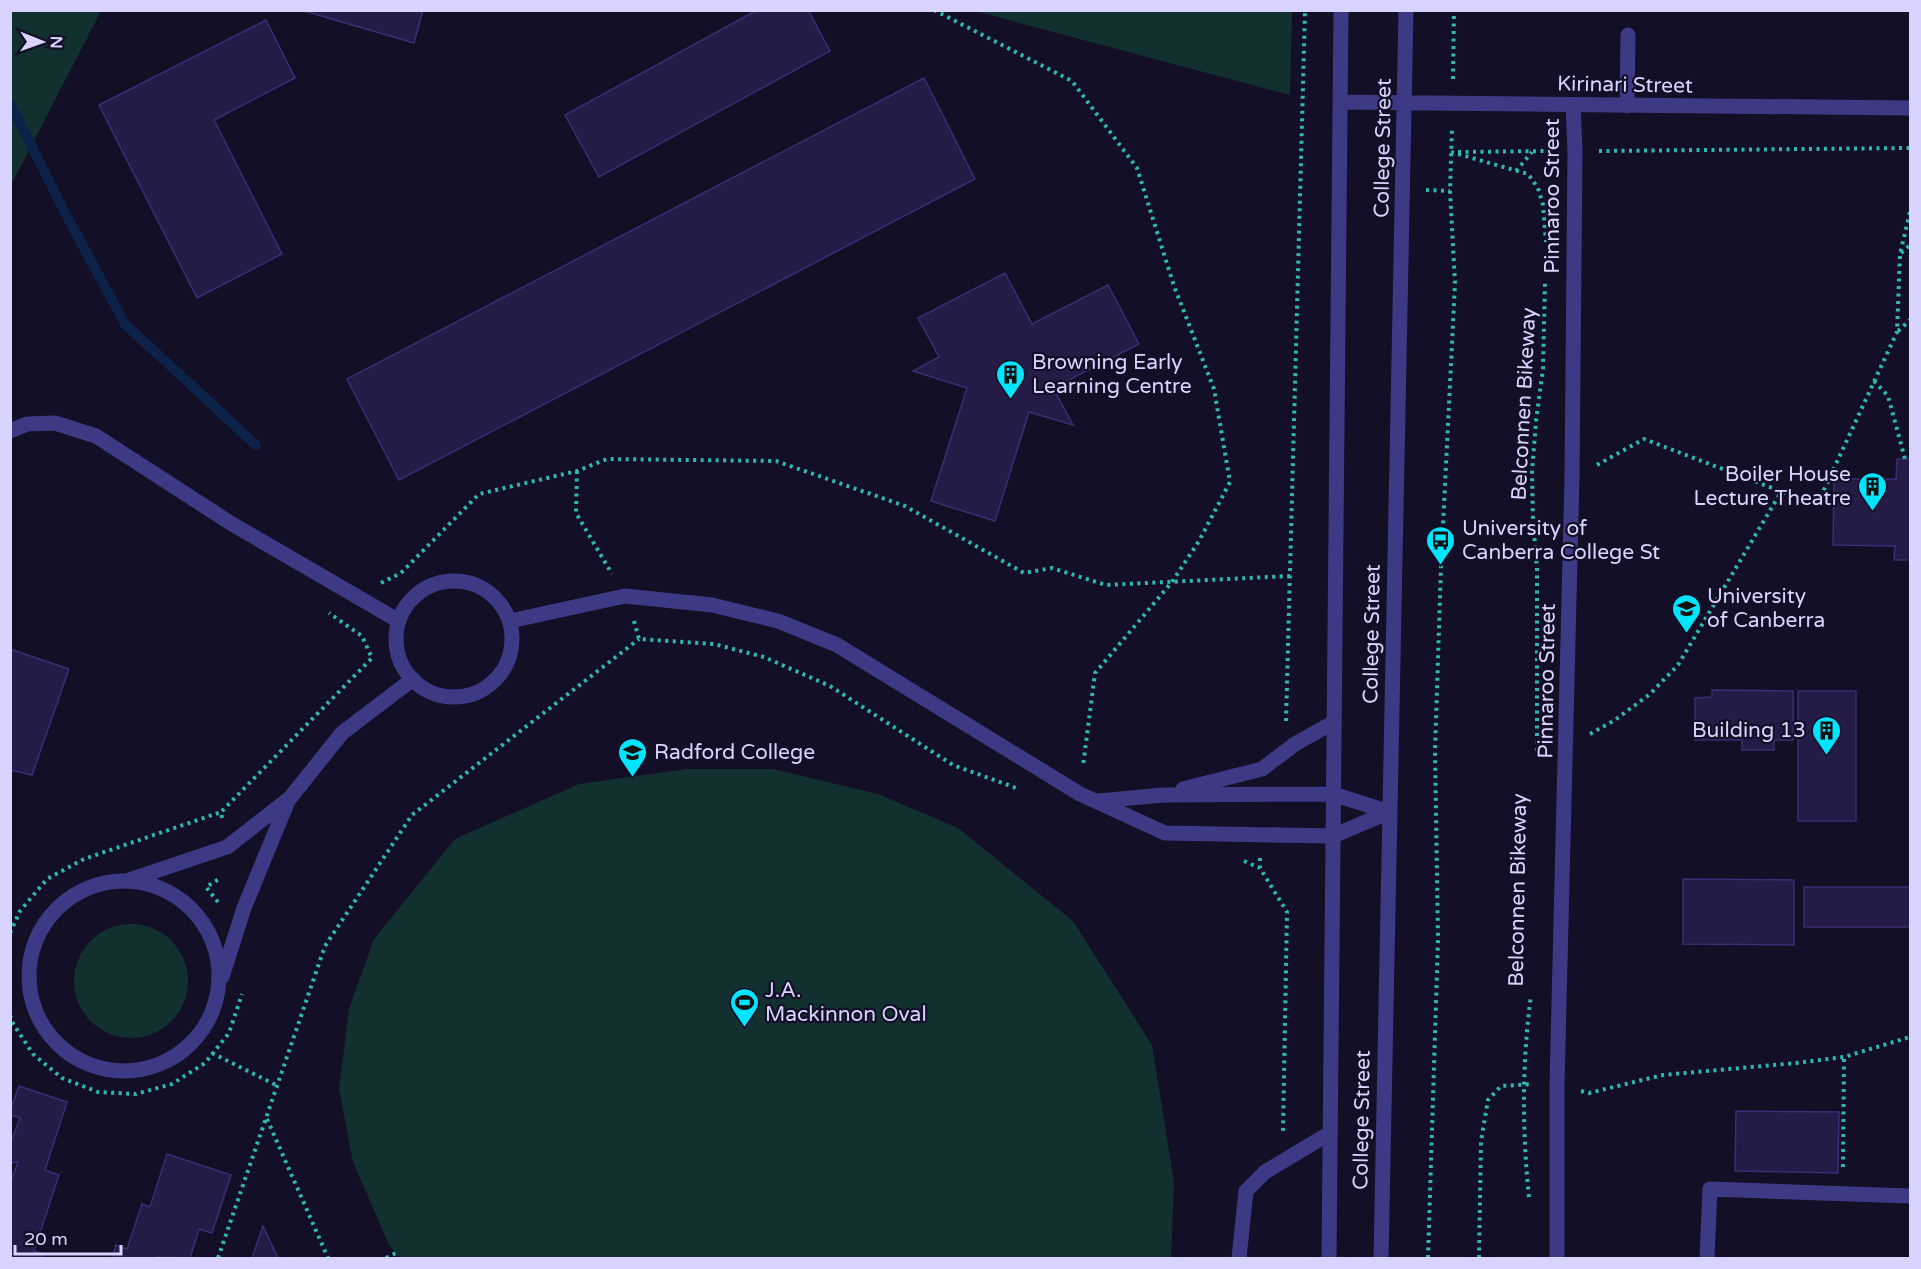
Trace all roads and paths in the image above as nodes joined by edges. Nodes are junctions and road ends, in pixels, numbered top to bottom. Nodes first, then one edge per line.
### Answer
1 (934, 10) edge
2 (1305, 10) edge
3 (1341, 10) edge
4 (1406, 10) edge
5 (1628, 35) dead end
6 (1340, 102) junction
7 (1405, 104) junction
8 (1573, 105) junction
9 (1627, 106) junction
10 (1911, 108) edge
11 (1911, 148) edge
12 (1575, 151) junction
13 (1451, 152) junction
14 (1532, 152) junction
15 (1516, 171) junction
16 (1911, 212) edge
17 (1546, 244) dead end
18 (1911, 245) edge
19 (1900, 254) junction
20 (1545, 278) dead end
21 (1911, 320) edge
22 (1897, 332) junction
23 (1874, 381) junction
24 (10, 431) edge
25 (1905, 459) dead end
26 (577, 471) junction
27 (1572, 478) junction
28 (1781, 492) junction
29 (1290, 576) junction
30 (373, 578) dead end
31 (1172, 582) junction
32 (625, 596) junction
33 (321, 608) dead end
34 (399, 621) junction
35 (510, 621) junction
36 (639, 639) junction
37 (412, 679) junction
38 (1334, 722) junction
39 (1280, 730) dead end
40 (1566, 746) junction
41 (1536, 760) dead end
42 (1025, 792) dead end
43 (1080, 794) junction
44 (1333, 794) junction
45 (1163, 795) junction
46 (290, 798) junction
47 (1096, 801) junction
48 (221, 812) junction
49 (1389, 812) junction
50 (1333, 836) junction
51 (227, 847) junction
52 (1242, 860) dead end
53 (129, 880) junction
54 (10, 933) edge
55 (236, 934) junction
56 (220, 982) junction
57 (242, 987) dead end
58 (1531, 994) dead end
59 (10, 1015) edge
60 (1911, 1037) edge
61 (212, 1053) junction
62 (1844, 1057) junction
63 (1523, 1084) junction
64 (1557, 1084) junction
65 (278, 1086) junction
66 (266, 1119) junction
67 (1330, 1133) junction
68 (1283, 1134) dead end
69 (1843, 1171) dead end
70 (1911, 1196) edge
71 (1529, 1202) dead end
72 (396, 1253) dead end
73 (218, 1258) edge
74 (328, 1258) edge
75 (386, 1258) edge
76 (1239, 1258) edge
77 (1329, 1258) edge
78 (1381, 1258) edge
79 (1428, 1258) edge
80 (1479, 1258) edge
81 (1557, 1258) edge
82 (1707, 1258) edge

1 - 31 path
2 - 29 path
3 - 6 street, College Street
4 - 7 street, College Street
5 - 9 street
6 - 7 street, Kirinari Street
6 - 38 street, College Street
7 - 8 street, Kirinari Street
7 - 49 street, College Street
8 - 9 street, Kirinari Street
8 - 12 street, Pinnaroo Street
9 - 10 street, Kirinari Street
11 - 12 path
12 - 14 path
12 - 27 street, Pinnaroo Street
13 - 14 path
13 - 15 path
13 - 79 path
14 - 15 path
15 - 17 path
16 - 19 path
18 - 19 path
19 - 22 path
20 - 41 path, Belconnen Bikeway
21 - 22 path
22 - 23 path
23 - 25 path
23 - 28 path
24 - 34 street
26 - 30 path
26 - 31 path
26 - 32 path
27 - 28 path
27 - 40 street, Pinnaroo Street
28 - 40 path
29 - 31 path
29 - 39 path
31 - 43 path
32 - 35 street
32 - 36 path
32 - 43 street
33 - 48 path
34 - 35 street
34 - 37 street
35 - 37 street
36 - 42 path
36 - 65 path
37 - 46 street
38 - 44 street, College Street
38 - 45 street
40 - 64 street, Pinnaroo Street
43 - 47 street
44 - 45 street
44 - 49 street
44 - 50 street, College Street
45 - 47 street
46 - 51 street
46 - 55 street
47 - 50 street
48 - 51 path
48 - 54 path
49 - 50 street
49 - 78 street, College Street
50 - 67 street, College Street
51 - 53 street
51 - 55 path
52 - 68 path
53 - 56 street
53 - 56 street
55 - 56 street
57 - 61 path
58 - 63 path, Belconnen Bikeway
59 - 61 path
60 - 62 path
61 - 65 path
62 - 64 path
62 - 69 path
63 - 71 path, Belconnen Bikeway
63 - 80 path
64 - 81 street, Pinnaroo Street
65 - 66 path
66 - 73 path
66 - 74 path
67 - 76 street
67 - 77 street, College Street
70 - 82 street
72 - 75 path

